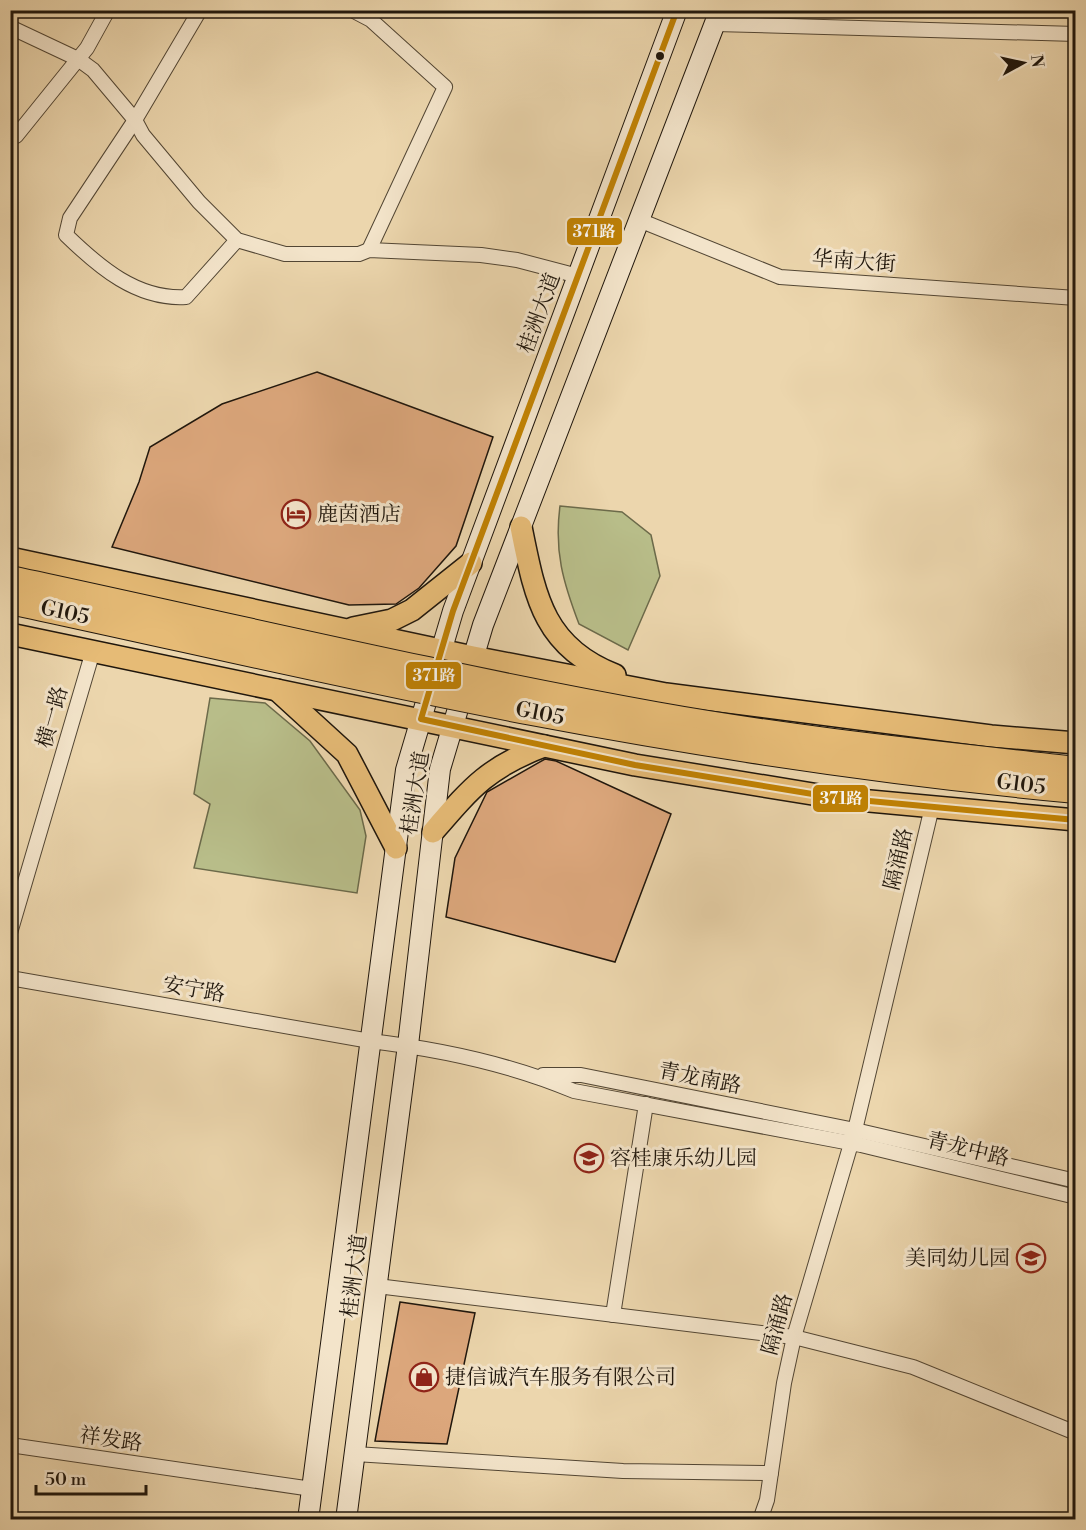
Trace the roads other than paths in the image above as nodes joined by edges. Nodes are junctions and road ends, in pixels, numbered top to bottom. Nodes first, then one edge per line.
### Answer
1 (108, 10) edge
2 (200, 10) edge
3 (352, 10) edge
4 (677, 10) edge
5 (718, 17) edge
6 (10, 27) edge
7 (1076, 34) edge
8 (78, 59) junction
9 (135, 120) junction
10 (16, 136) dead end
11 (639, 220) junction
12 (237, 240) junction
13 (369, 250) junction
14 (578, 276) junction
15 (1076, 298) edge
16 (521, 527) junction
17 (10, 558) edge
18 (471, 563) junction
19 (10, 579) edge
20 (10, 601) edge
21 (340, 629) junction
22 (10, 634) edge
23 (93, 651) junction
24 (443, 651) junction
25 (473, 657) junction
26 (605, 683) junction
27 (276, 689) junction
28 (666, 694) junction
29 (331, 700) junction
30 (421, 719) junction
31 (452, 727) junction
32 (1076, 742) edge
33 (545, 746) junction
34 (599, 757) junction
35 (1076, 770) edge
36 (1076, 790) edge
37 (932, 807) junction
38 (1076, 820) edge
39 (433, 832) junction
40 (396, 848) junction
41 (10, 933) edge
42 (10, 978) edge
43 (370, 1041) junction
44 (408, 1045) junction
45 (536, 1075) junction
46 (646, 1104) junction
47 (852, 1137) junction
48 (1076, 1181) edge
49 (1076, 1197) edge
50 (377, 1286) junction
51 (613, 1315) junction
52 (794, 1337) junction
53 (1076, 1433) edge
54 (10, 1445) edge
55 (355, 1455) junction
56 (771, 1473) junction
57 (312, 1489) junction
58 (308, 1520) edge
59 (346, 1520) edge
60 (760, 1520) edge

1 - 8 street
2 - 9 street
3 - 13 street
4 - 14 main road, 桂洲大道
5 - 7 street
5 - 11 main road, 桂洲大道
6 - 8 street
8 - 9 street
8 - 10 street
9 - 12 street
9 - 12 street
11 - 15 street, 华南大街
11 - 16 main road, 桂洲大道
12 - 13 street
13 - 14 street
14 - 18 main road, 桂洲大道
16 - 25 main road, 桂洲大道
16 - 28 main road
17 - 21 main road
18 - 21 main road
18 - 24 main road, 桂洲大道
19 - 35 highway, G105, bridge
20 - 36 highway, G105 / G105, bridge
21 - 24 main road
21 - 29 main road
22 - 23 main road
23 - 27 main road
23 - 41 street, 横一路
24 - 25 main road
24 - 30 main road, 桂洲大道
25 - 26 main road
25 - 31 main road, 桂洲大道
26 - 28 main road
26 - 34 main road
27 - 29 main road
27 - 40 main road
28 - 32 main road
29 - 30 main road
30 - 31 main road
30 - 40 main road, 桂洲大道
31 - 33 main road
31 - 39 main road, 桂洲大道
33 - 34 main road
33 - 39 main road
34 - 37 main road
37 - 38 main road
37 - 47 street, 隔涌路
39 - 44 main road, 桂洲大道
40 - 43 main road, 桂洲大道
42 - 43 street, 安宁路
43 - 44 street, 青龙南路
43 - 57 main road, 桂洲大道
44 - 45 street, 青龙南路
44 - 50 main road, 桂洲大道
45 - 46 street, 青龙南路
45 - 47 street, 青龙南路
46 - 47 street, 青龙南路
46 - 51 street
47 - 48 street, 青龙中路
47 - 49 street, 青龙中路
47 - 52 street, 隔涌路
50 - 51 street
50 - 55 main road, 桂洲大道
51 - 52 street
52 - 53 street
52 - 56 street, 隔涌路
54 - 57 street, 祥发路
55 - 56 street
55 - 59 main road, 桂洲大道
56 - 60 street, 隔涌路
57 - 58 main road, 桂洲大道

